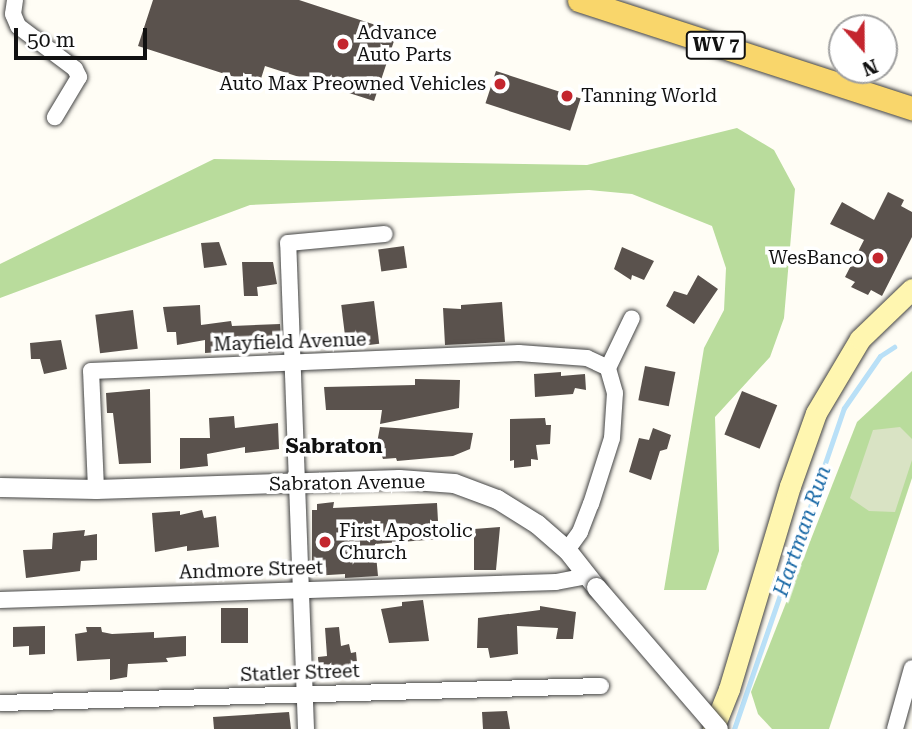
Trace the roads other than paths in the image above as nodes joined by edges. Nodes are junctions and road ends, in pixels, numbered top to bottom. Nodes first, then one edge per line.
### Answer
1 (15, 0) edge
2 (579, 0) edge
3 (912, 108) edge
4 (55, 117) dead end
5 (385, 234) dead end
6 (912, 289) edge
7 (632, 318) dead end
8 (290, 363) junction
9 (608, 368) junction
10 (295, 482) junction
11 (0, 486) edge
12 (96, 489) junction
13 (567, 550) junction
14 (591, 581) junction
15 (300, 589) junction
16 (0, 600) edge
17 (912, 668) edge
18 (601, 686) dead end
19 (305, 693) junction
20 (0, 703) edge
21 (306, 729) edge
22 (716, 729) edge
23 (895, 729) edge

1 - 4 street
2 - 3 main road, WV 7
5 - 8 street
6 - 22 main road
7 - 9 street
8 - 9 street, Mayfield Avenue
8 - 10 street
8 - 12 street, Mayfield Avenue
9 - 13 street
10 - 12 street, Sabraton Avenue
10 - 13 street, Sabraton Avenue
10 - 15 street
11 - 12 street, Sabraton Avenue
13 - 14 street, Sabraton Avenue
14 - 15 street, Andmore Street
14 - 22 street, Sabraton Avenue, bridge
15 - 16 street, Andmore Street
15 - 19 street
17 - 23 street
18 - 19 street, Statler Street
19 - 20 street, Statler Street
19 - 21 street

